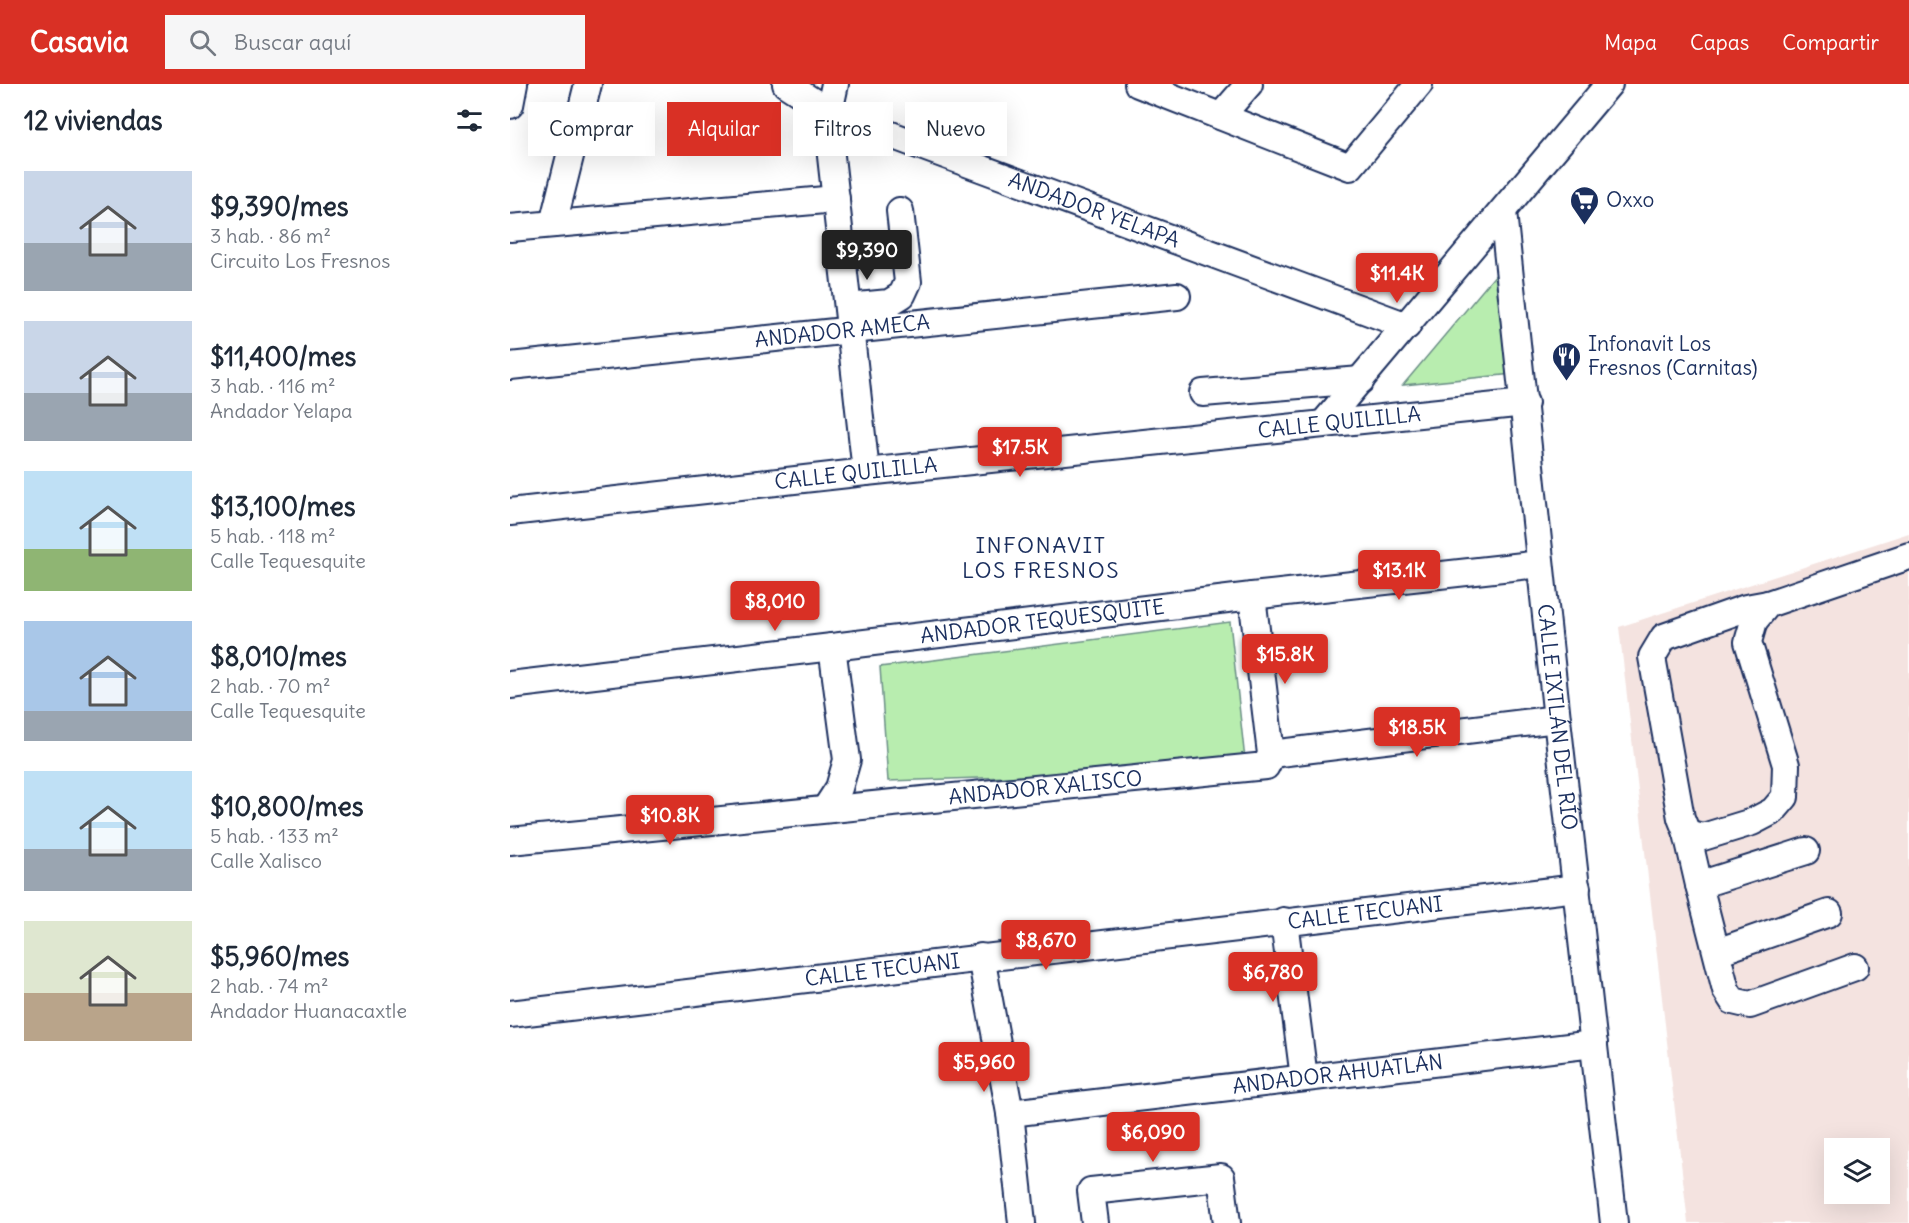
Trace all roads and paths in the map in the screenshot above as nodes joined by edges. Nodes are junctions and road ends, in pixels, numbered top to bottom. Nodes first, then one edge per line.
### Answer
1 (514, 84) edge
2 (588, 84) edge
3 (786, 84) edge
4 (835, 84) edge
5 (1138, 84) edge
6 (1250, 84) edge
7 (1419, 84) edge
8 (1609, 84) edge
9 (814, 102) edge
10 (831, 102) edge
11 (510, 105) edge
12 (1221, 116) junction
13 (893, 136) edge
14 (831, 156) edge
15 (836, 199) junction
16 (900, 211) dead end
17 (1503, 212) junction
18 (553, 224) junction
19 (510, 228) edge
20 (1177, 296) dead end
21 (849, 319) junction
22 (1407, 326) junction
23 (510, 366) edge
24 (1360, 380) junction
25 (1203, 393) dead end
26 (1525, 403) junction
27 (1323, 424) junction
28 (866, 472) junction
29 (510, 512) edge
30 (1909, 556) edge
31 (1540, 564) junction
32 (1252, 596) junction
33 (1768, 604) junction
34 (832, 647) junction
35 (510, 685) edge
36 (1557, 719) junction
37 (1269, 760) junction
38 (826, 808) junction
39 (1687, 833) junction
40 (510, 841) edge
41 (1806, 850) dead end
42 (1699, 885) junction
43 (1577, 888) junction
44 (1829, 913) dead end
45 (1284, 921) junction
46 (1717, 952) junction
47 (981, 957) junction
48 (1855, 967) dead end
49 (510, 1014) edge
50 (1594, 1044) junction
51 (1304, 1078) junction
52 (1010, 1113) junction
53 (1022, 1223) edge
54 (1095, 1223) edge
55 (1227, 1223) edge
56 (1614, 1223) edge

1 - 11 street
2 - 18 street
3 - 9 street, ANDADOR YELAPA
4 - 10 street
5 - 12 street
6 - 12 street
7 - 12 street
8 - 17 street
13 - 22 street, ANDADOR YELAPA
14 - 15 street
15 - 18 street
15 - 21 street
16 - 21 street
17 - 22 street
17 - 26 street, CALLE IXTLÁN DEL RÍO
18 - 19 street
20 - 21 street, ANDADOR AMECA
21 - 23 street, ANDADOR AMECA
21 - 28 street
22 - 24 street
24 - 25 street
24 - 27 street
26 - 27 street, CALLE QUILILLA
26 - 31 street, CALLE IXTLÁN DEL RÍO
27 - 28 street, CALLE QUILILLA
28 - 29 street, CALLE QUILILLA
30 - 33 street
31 - 32 street, ANDADOR TEQUESQUITE
31 - 36 street, CALLE IXTLÁN DEL RÍO
32 - 34 street, ANDADOR TEQUESQUITE
32 - 37 street
33 - 39 street
33 - 39 street
34 - 35 street, ANDADOR TEQUESQUITE
34 - 38 street
36 - 37 street, ANDADOR XALISCO
36 - 43 street, CALLE IXTLÁN DEL RÍO
37 - 38 street, ANDADOR XALISCO
38 - 40 street, ANDADOR XALISCO
39 - 42 street
41 - 42 street
42 - 46 street
43 - 45 street, CALLE TECUANI
43 - 50 street, CALLE IXTLÁN DEL RÍO
44 - 46 street
45 - 47 street, CALLE TECUANI
45 - 51 street
46 - 48 street
47 - 49 street, CALLE TECUANI
47 - 52 street
50 - 51 street, ANDADOR AHUATLÁN
50 - 56 street, CALLE IXTLÁN DEL RÍO
51 - 52 street, ANDADOR AHUATLÁN
52 - 53 street
54 - 55 street

